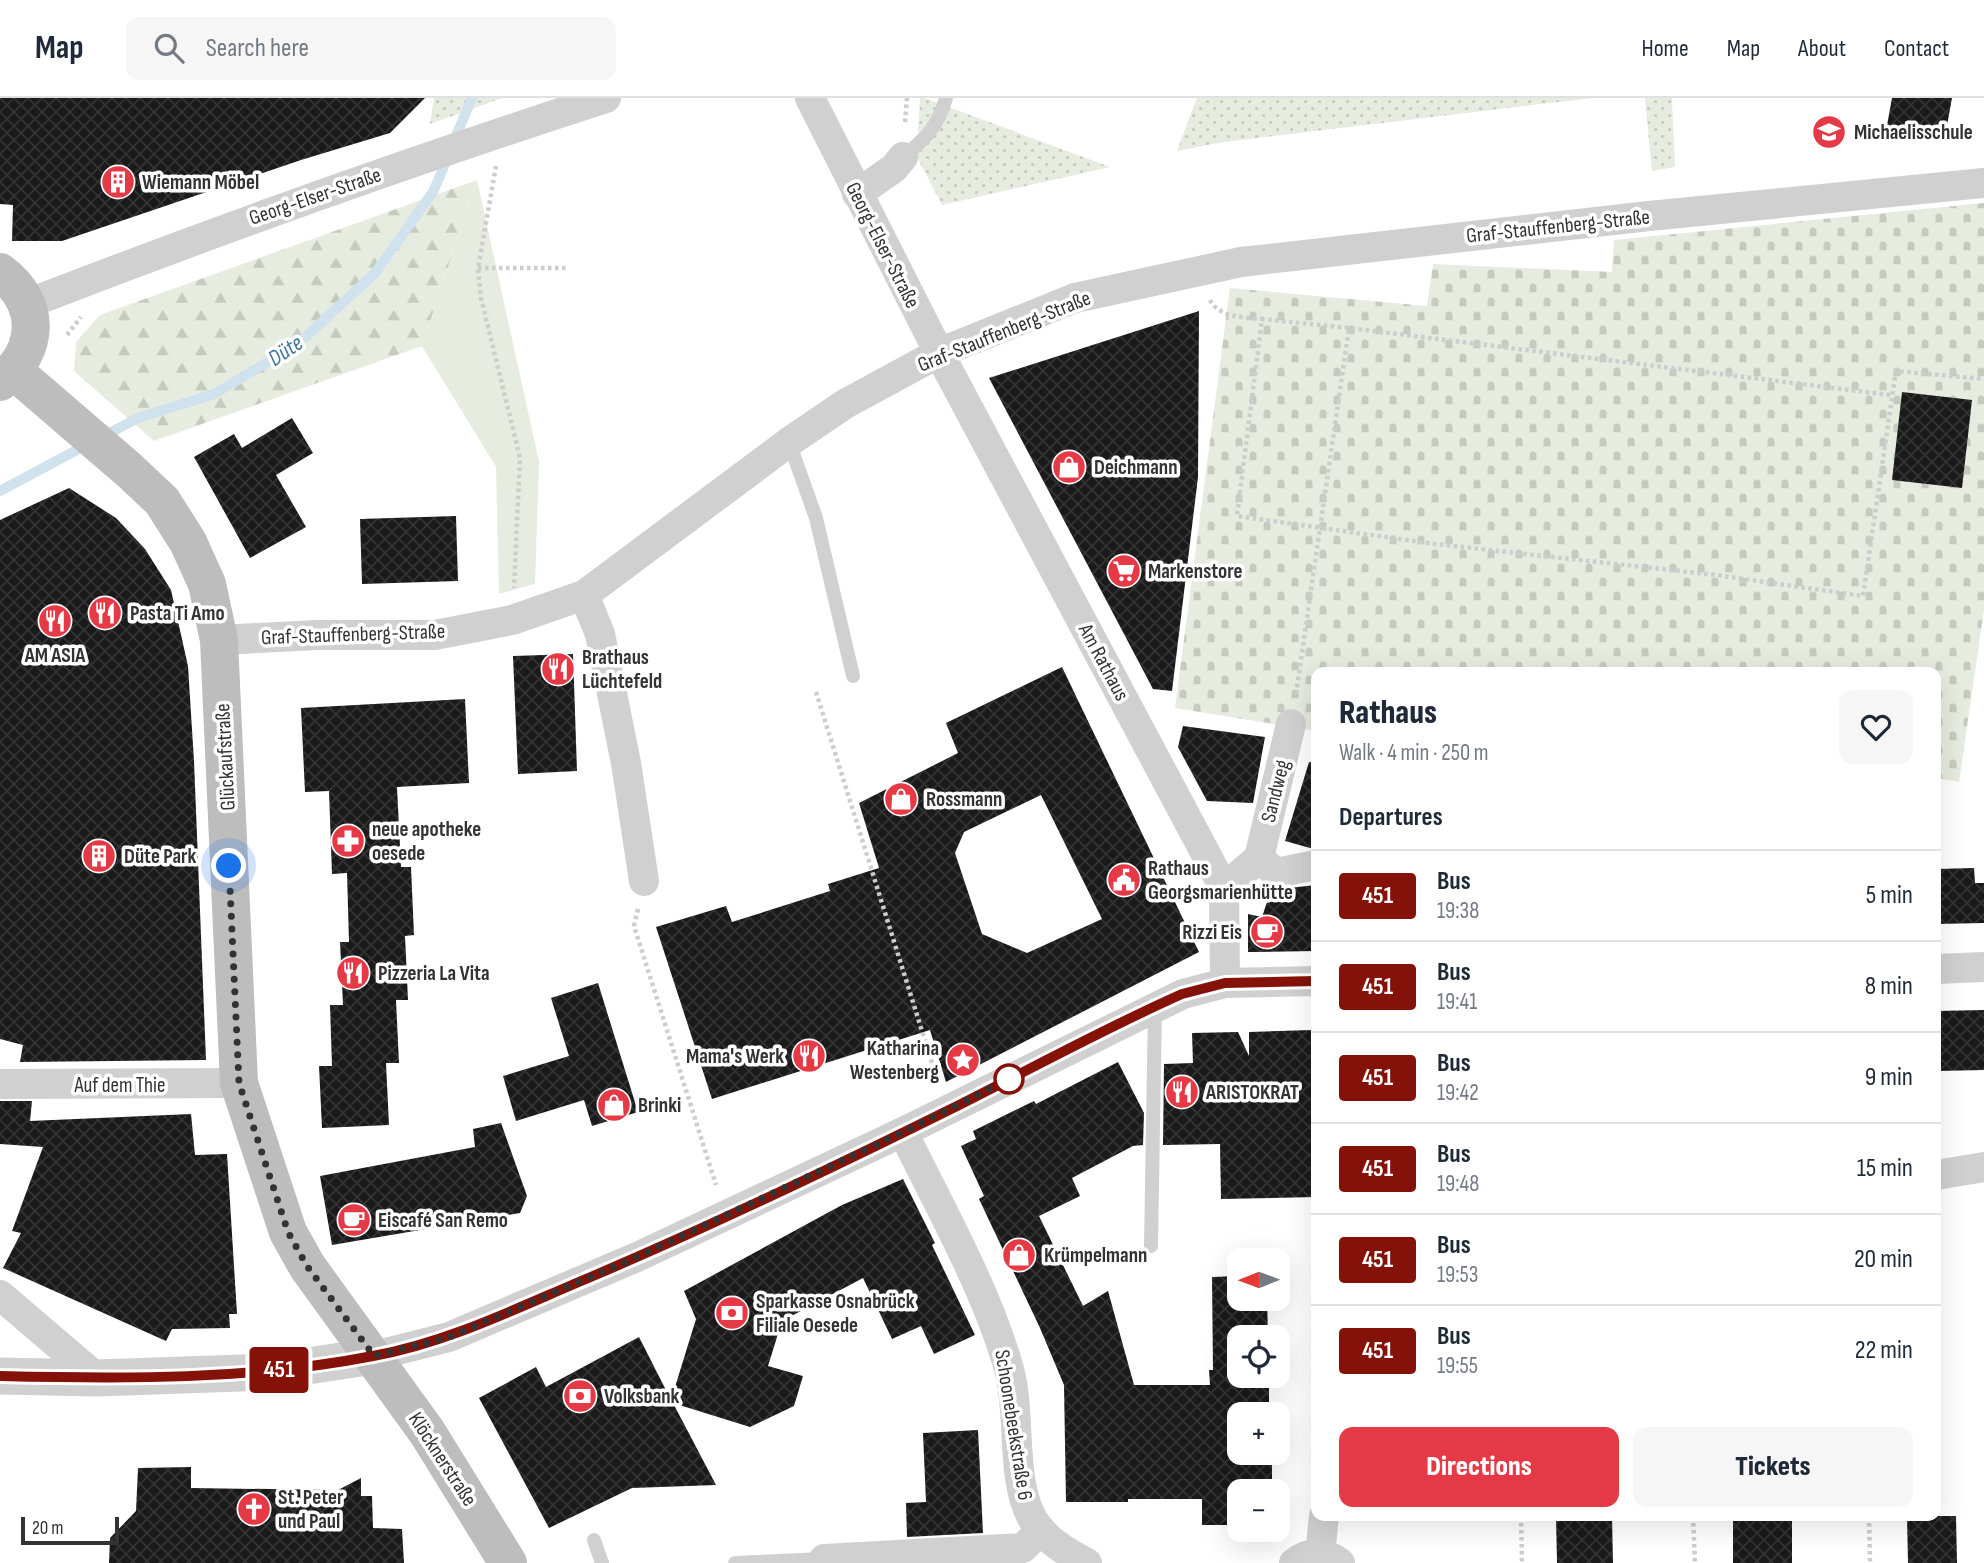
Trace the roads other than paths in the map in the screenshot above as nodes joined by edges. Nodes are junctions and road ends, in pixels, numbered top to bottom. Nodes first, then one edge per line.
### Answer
1 (607, 98) edge
2 (810, 98) edge
3 (946, 98) edge
4 (903, 157) joint
5 (1984, 183) edge
6 (857, 194) junction
7 (0, 272) edge
8 (27, 304) junction
9 (939, 354) junction
10 (7, 377) edge
11 (789, 442) junction
12 (584, 594) junction
13 (219, 640) junction
14 (853, 676) dead end
15 (1291, 724) road end
16 (1259, 859) junction
17 (1311, 866) edge
18 (644, 881) road end
19 (1224, 888) junction
20 (1984, 967) edge
21 (1941, 969) edge
22 (1311, 981) edge
23 (1225, 983) junction
24 (1155, 1006) junction
25 (239, 1083) junction
26 (0, 1084) edge
27 (903, 1132) junction
28 (1984, 1167) edge
29 (1941, 1174) edge
30 (1151, 1246) dead end
31 (0, 1295) edge
32 (374, 1356) junction
33 (0, 1376) edge
34 (97, 1378) junction
35 (1323, 1521) edge
36 (594, 1540) dead end
37 (1060, 1551) edge
38 (824, 1559) joint
39 (1318, 1560) edge
40 (508, 1563) edge
41 (603, 1563) edge
42 (735, 1563) edge

1 - 8 street, Georg-Elser-Straße
2 - 6 street, Georg-Elser-Straße
3 - 4 lane
4 - 6 street
5 - 9 street, Graf-Stauffenberg-Straße
6 - 9 street, Georg-Elser-Straße
7 - 8 main road
8 - 10 main road
9 - 11 street, Graf-Stauffenberg-Straße
9 - 19 street, Am Rathaus
10 - 13 main road, Glückaufstraße
11 - 12 street, Graf-Stauffenberg-Straße
11 - 14 lane
12 - 13 street, Graf-Stauffenberg-Straße
12 - 18 street
13 - 25 main road, Glückaufstraße
15 - 16 street, Sandweg
16 - 17 street
16 - 19 street
19 - 23 street, Am Rathaus
20 - 21 street
22 - 23 street
23 - 24 street
24 - 27 street
24 - 30 lane
25 - 26 street, Auf dem Thie
25 - 32 main road, Glückaufstraße
27 - 32 street
27 - 37 street, Schoonebeekstraße 6
28 - 29 street
31 - 34 street
32 - 34 street
32 - 40 main road, Klöcknerstraße
33 - 34 street
35 - 39 street
36 - 41 lane
37 - 38 street
38 - 42 lane

